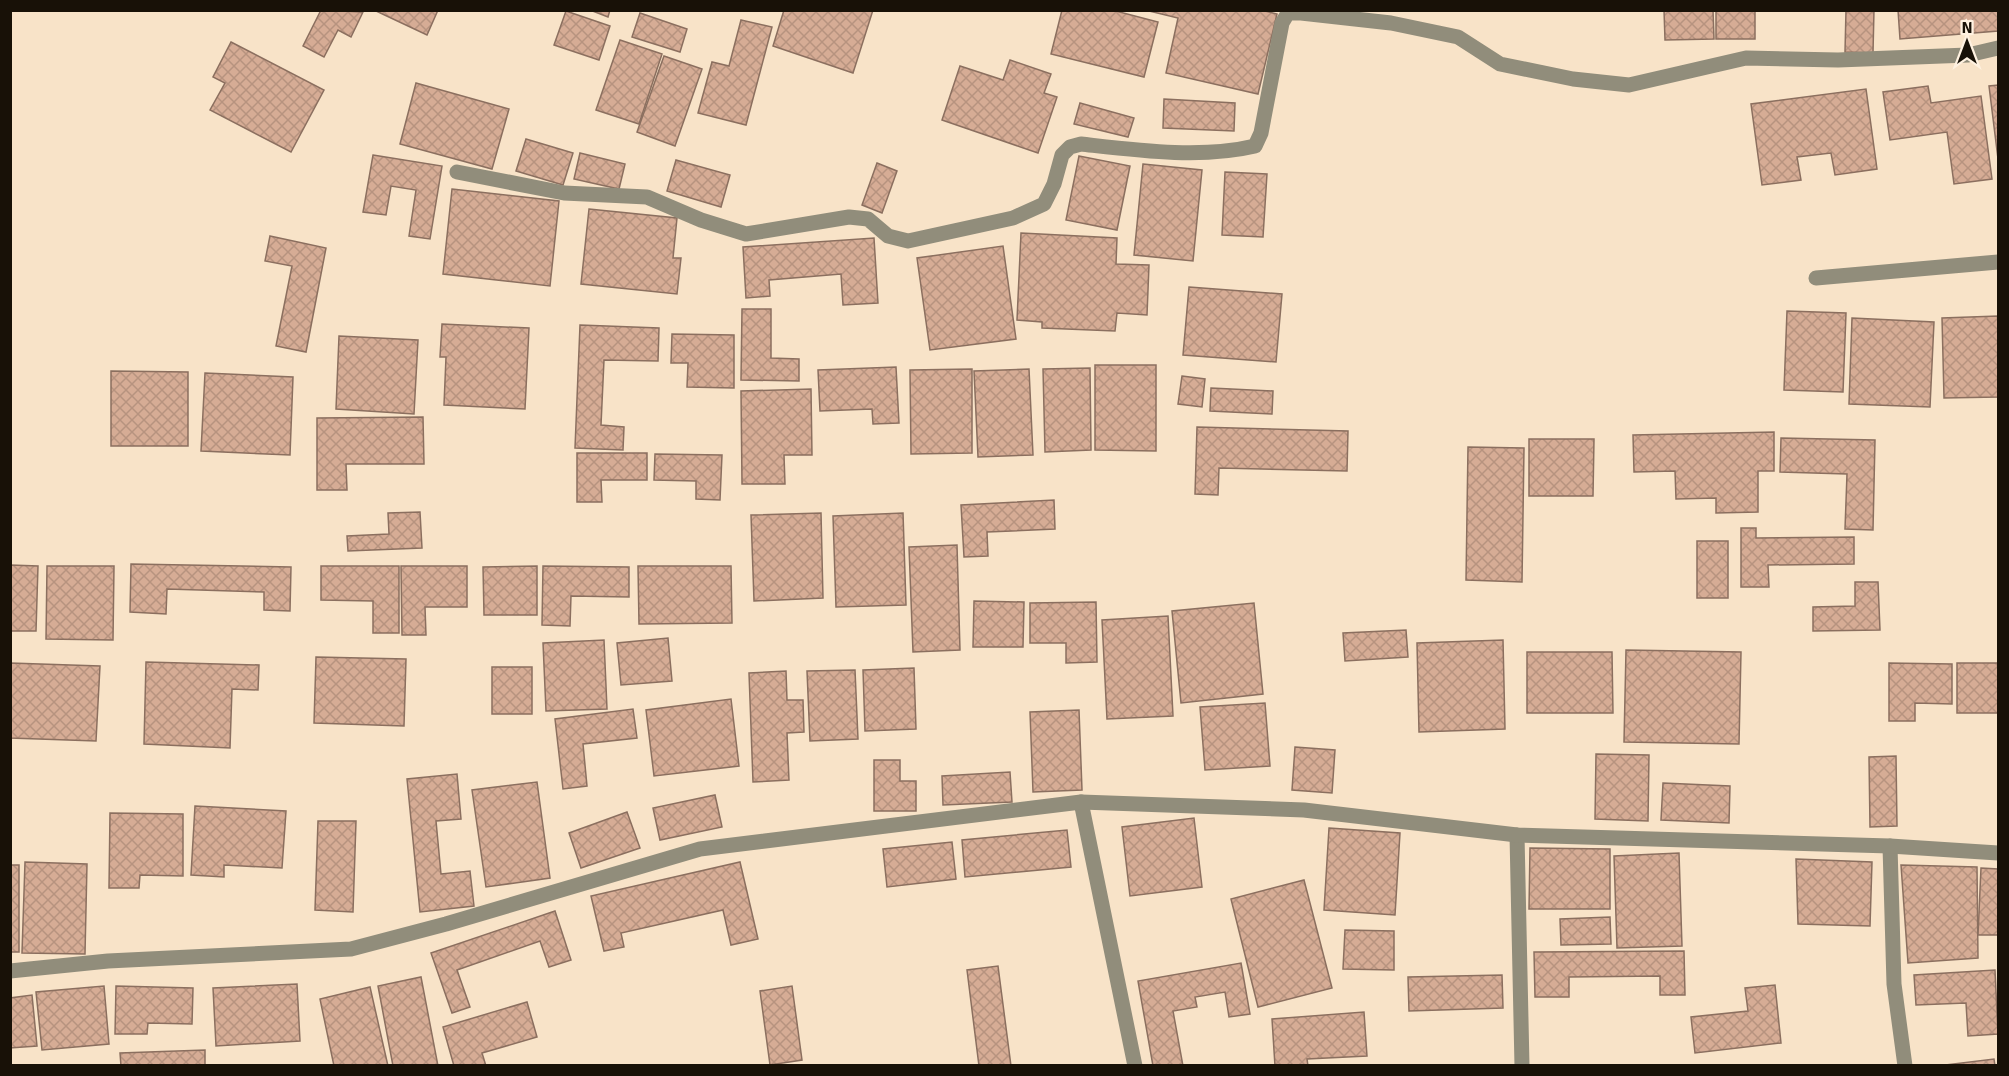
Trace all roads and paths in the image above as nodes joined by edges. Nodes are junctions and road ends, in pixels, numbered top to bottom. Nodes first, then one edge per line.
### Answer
1 (1998, 48) edge
2 (457, 172) dead end
3 (1998, 262) edge
4 (1816, 278) dead end
5 (1081, 802) junction
6 (1517, 835) junction
7 (1890, 846) junction
8 (1998, 853) edge
9 (10, 970) edge
10 (1135, 1065) edge
11 (1522, 1065) edge
12 (1905, 1065) edge

1 - 2 street
3 - 4 street
5 - 6 street
5 - 9 street
5 - 10 street
6 - 7 street
6 - 11 street
7 - 8 street
7 - 12 street

